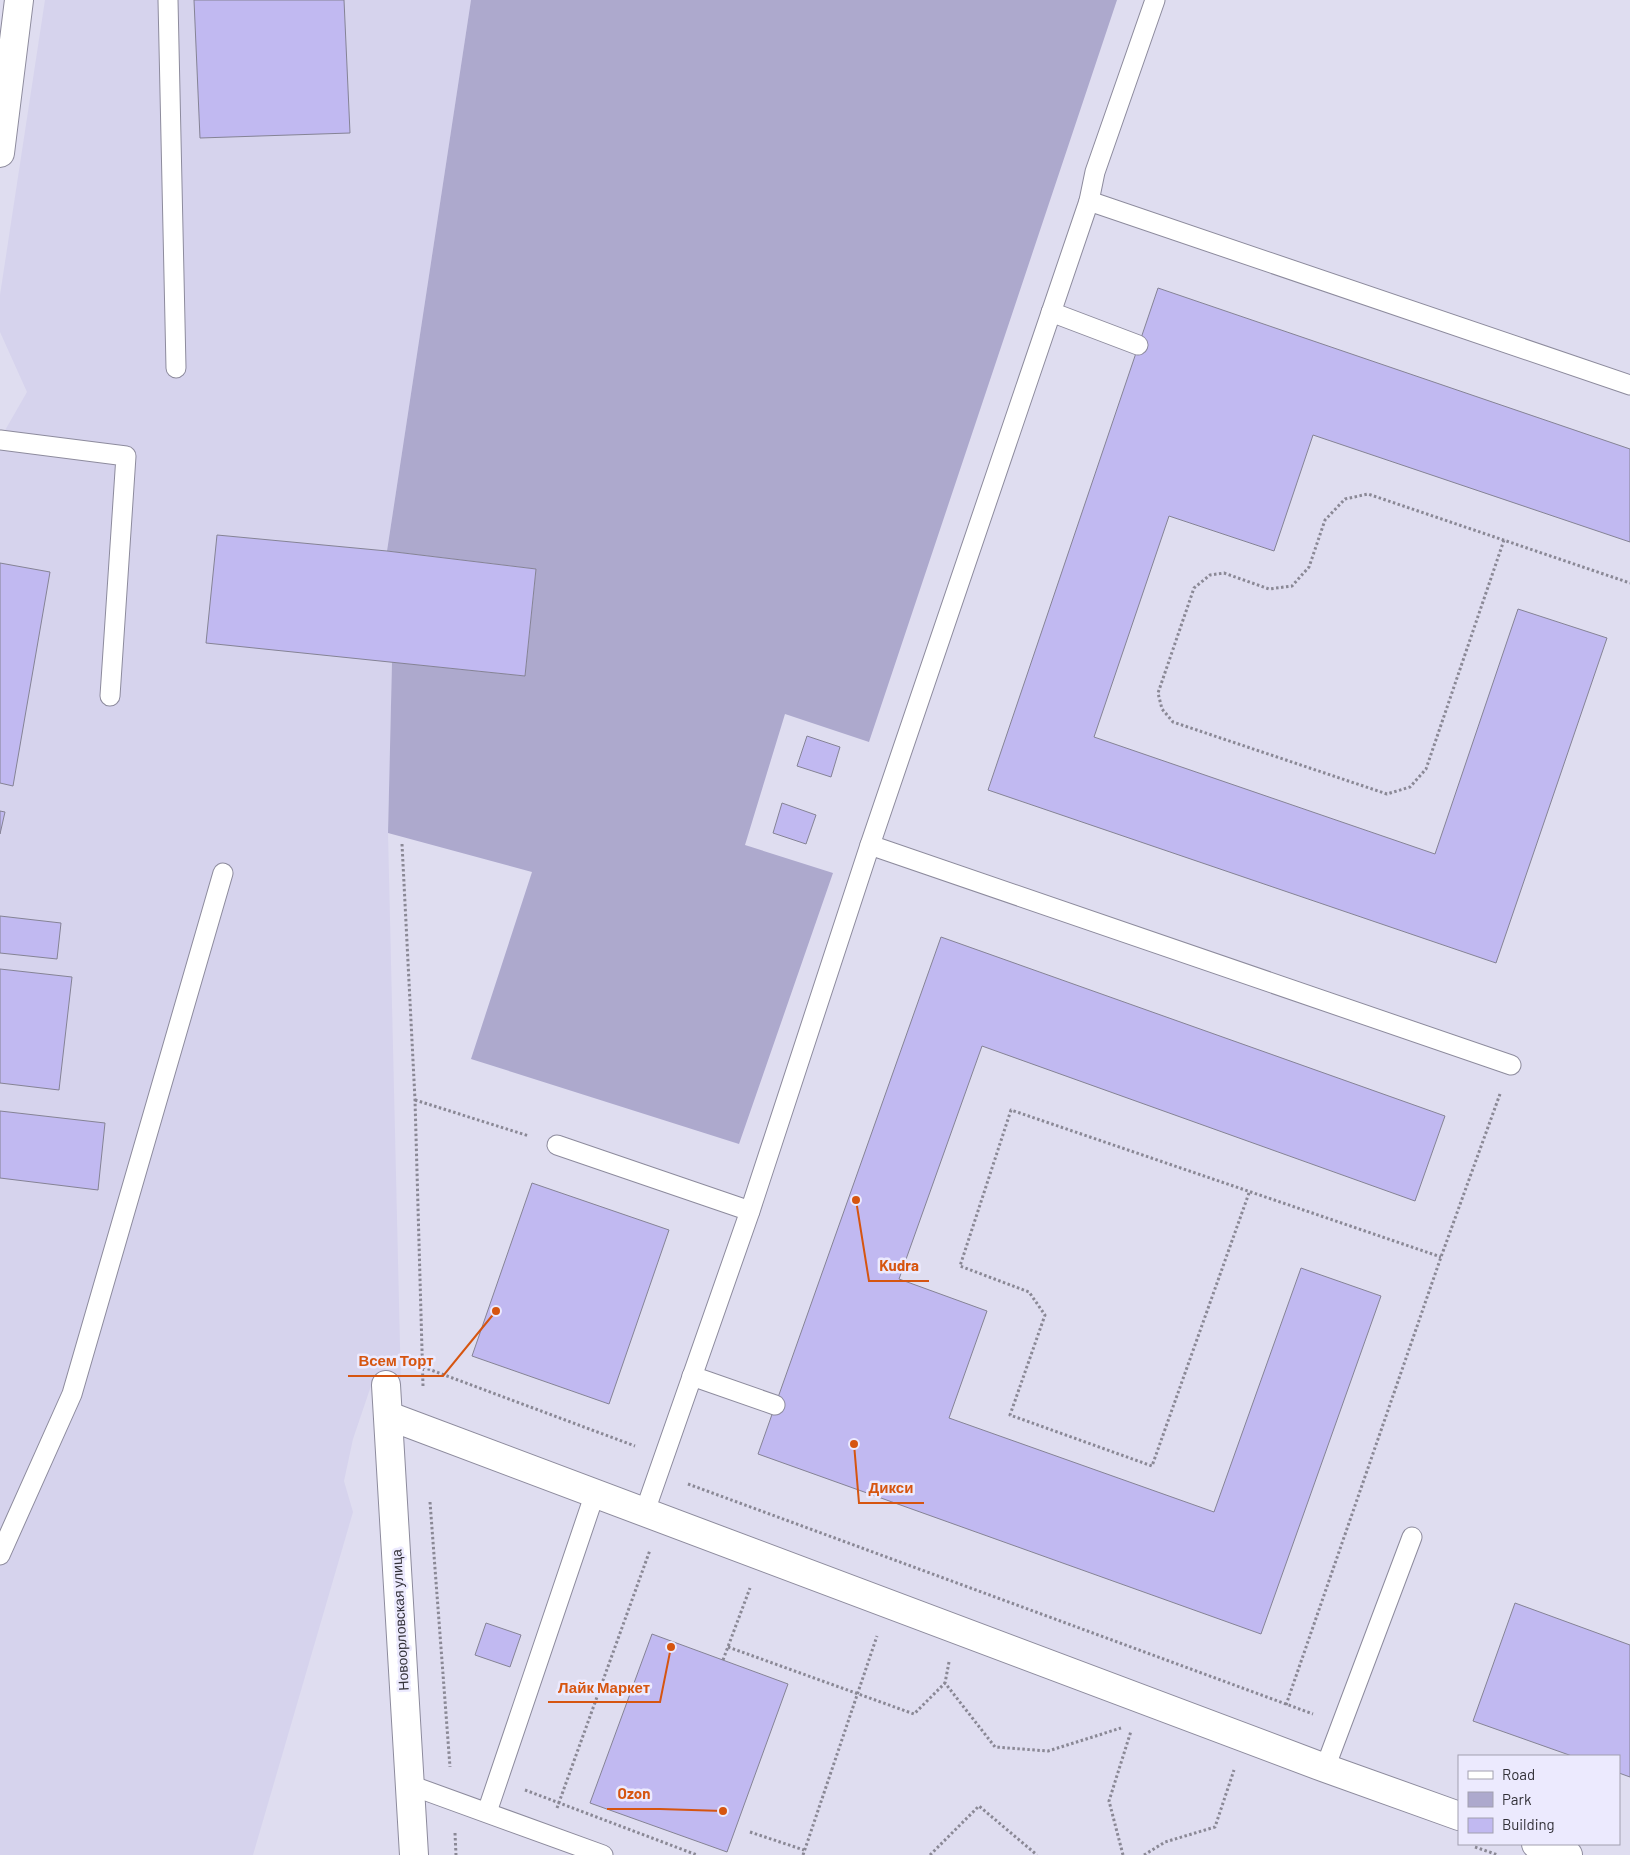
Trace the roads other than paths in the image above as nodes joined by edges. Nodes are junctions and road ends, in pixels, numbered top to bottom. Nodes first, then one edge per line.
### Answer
1 (19, 0) edge
2 (168, 0) edge
3 (1155, 0) edge
4 (0, 154) edge
5 (1089, 201) junction
6 (1051, 312) junction
7 (1138, 345) dead end
8 (176, 368) dead end
9 (1630, 385) edge
10 (0, 440) edge
11 (110, 696) dead end
12 (870, 845) junction
13 (223, 873) dead end
14 (1511, 1065) road end
15 (557, 1145) road end
16 (750, 1211) junction
17 (692, 1376) junction
18 (386, 1385) dead end
19 (775, 1405) dead end
20 (389, 1416) junction
21 (595, 1493) junction
22 (645, 1511) junction
23 (1412, 1537) dead end
24 (0, 1555) edge
25 (1325, 1768) junction
26 (410, 1785) junction
27 (487, 1812) junction
28 (1458, 1816) edge
29 (1539, 1845) edge
30 (414, 1855) edge
31 (604, 1855) edge
32 (1568, 1855) edge

1 - 4 street
2 - 8 lane
3 - 5 lane
5 - 6 lane
5 - 9 lane
6 - 7 lane
6 - 12 lane
10 - 11 lane
12 - 14 lane
12 - 16 lane
13 - 24 lane
15 - 16 lane
16 - 17 lane
17 - 19 lane
17 - 22 lane
18 - 20 street, Новоорловская улица
20 - 21 street
20 - 26 street, Новоорловская улица
21 - 22 street
21 - 27 lane
22 - 25 street
23 - 25 lane
25 - 28 street
26 - 27 lane
26 - 30 street, Новоорловская улица
27 - 31 lane
29 - 32 street

